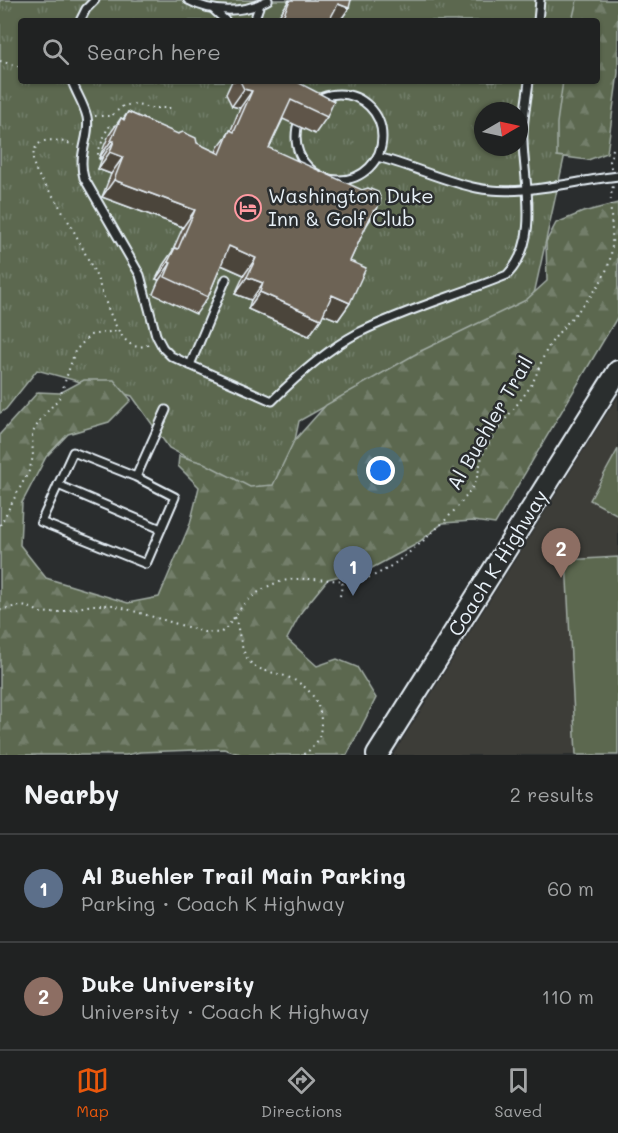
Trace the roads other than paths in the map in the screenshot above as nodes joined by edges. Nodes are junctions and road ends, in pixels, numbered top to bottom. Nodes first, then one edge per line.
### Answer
1 (95, 0) edge
2 (188, 0) edge
3 (268, 0) edge
4 (540, 0) edge
5 (260, 4) junction
6 (242, 9) junction
7 (214, 10) junction
8 (82, 18) edge
9 (223, 18) edge
10 (251, 18) edge
11 (254, 18) edge
12 (538, 18) edge
13 (73, 84) edge
14 (529, 84) edge
15 (377, 157) junction
16 (618, 176) edge
17 (527, 188) junction
18 (226, 279) dead end
19 (190, 365) junction
20 (618, 371) edge
21 (166, 410) dead end
22 (136, 477) junction
23 (58, 485) junction
24 (161, 529) junction
25 (377, 755) edge

1 - 8 lane
2 - 7 lane
3 - 5 lane
4 - 12 lane
5 - 6 lane
5 - 11 lane
6 - 7 lane
6 - 10 lane
7 - 9 lane
13 - 19 lane
14 - 17 lane
15 - 15 lane
15 - 17 lane
16 - 17 lane
17 - 19 lane
18 - 19 lane
20 - 25 main road, Coach K Highway
21 - 22 lane
22 - 23 lane
22 - 24 lane
23 - 24 lane
23 - 24 lane

